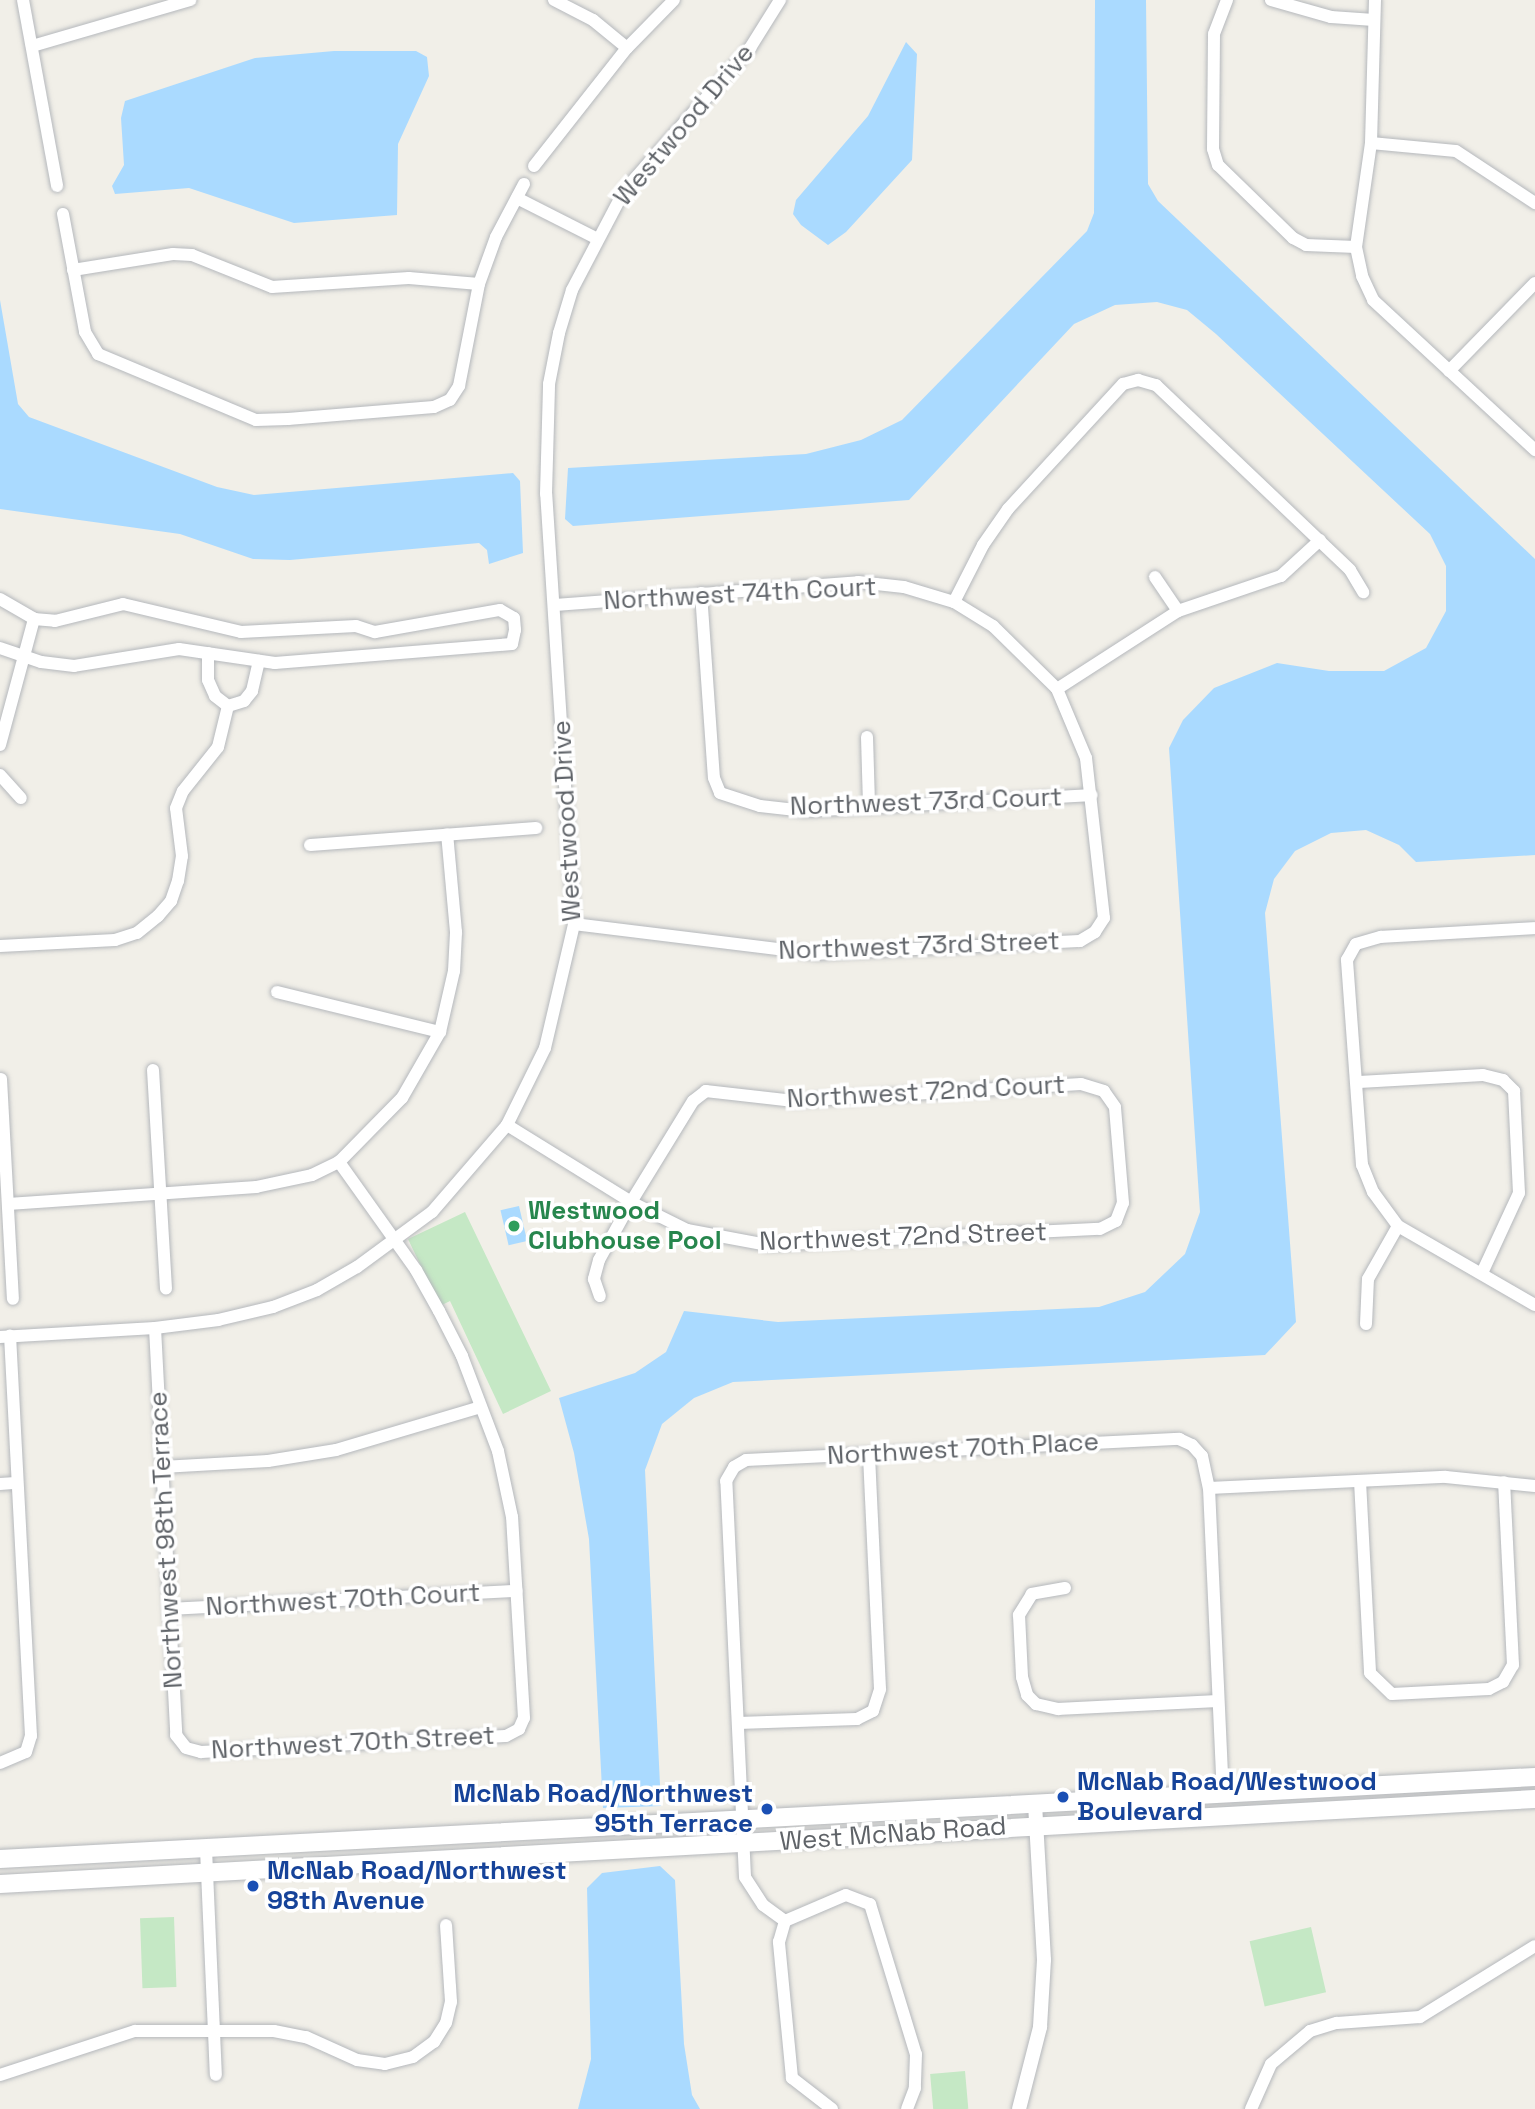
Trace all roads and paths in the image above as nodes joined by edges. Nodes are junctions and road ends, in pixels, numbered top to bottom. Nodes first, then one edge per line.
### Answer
1 (23, 0) edge
2 (190, 0) edge
3 (554, 0) edge
4 (674, 0) edge
5 (780, 0) edge
6 (1227, 0) edge
7 (1271, 0) edge
8 (1375, 0) edge
9 (1374, 20) junction
10 (32, 46) junction
11 (627, 48) junction
12 (1371, 143) junction
13 (534, 166) dead end
14 (524, 184) dead end
15 (57, 186) dead end
16 (517, 198) junction
17 (1535, 203) edge
18 (62, 214) dead end
19 (596, 238) junction
20 (1356, 247) junction
21 (73, 271) junction
22 (1535, 282) edge
23 (479, 284) junction
24 (1449, 371) junction
25 (1535, 450) edge
26 (1320, 540) junction
27 (1155, 577) dead end
28 (701, 593) junction
29 (1363, 593) dead end
30 (0, 599) edge
31 (954, 602) junction
32 (555, 605) junction
33 (1178, 611) junction
34 (34, 619) junction
35 (0, 648) edge
36 (208, 653) junction
37 (24, 656) junction
38 (259, 661) junction
39 (1057, 690) junction
40 (228, 706) junction
41 (867, 737) dead end
42 (0, 745) edge
43 (0, 775) edge
44 (1092, 795) junction
45 (21, 798) dead end
46 (869, 806) junction
47 (536, 828) dead end
48 (447, 834) junction
49 (310, 845) dead end
50 (574, 924) junction
51 (1535, 928) edge
52 (0, 946) edge
53 (277, 992) dead end
54 (440, 1032) junction
55 (153, 1070) dead end
56 (1, 1079) edge
57 (1359, 1082) junction
58 (508, 1125) junction
59 (339, 1162) junction
60 (160, 1194) junction
61 (631, 1202) junction
62 (8, 1204) junction
63 (1116, 1221) joint
64 (1398, 1226) junction
65 (394, 1240) junction
66 (1482, 1273) junction
67 (166, 1289) dead end
68 (600, 1296) dead end
69 (13, 1298) dead end
70 (1535, 1305) edge
71 (1366, 1324) dead end
72 (155, 1328) junction
73 (5, 1336) edge
74 (481, 1407) junction
75 (869, 1454) junction
76 (162, 1467) junction
77 (1360, 1481) junction
78 (1504, 1482) junction
79 (16, 1483) junction
80 (0, 1484) edge
81 (1535, 1486) edge
82 (1209, 1488) junction
83 (1065, 1588) dead end
84 (517, 1591) junction
85 (170, 1609) junction
86 (1217, 1701) junction
87 (738, 1723) junction
88 (186, 1748) joint
89 (0, 1763) edge
90 (1535, 1777) edge
91 (1223, 1793) junction
92 (1535, 1799) edge
93 (1035, 1803) junction
94 (743, 1819) junction
95 (1037, 1825) junction
96 (744, 1844) junction
97 (206, 1849) junction
98 (0, 1859) edge
99 (208, 1872) junction
100 (0, 1884) edge
101 (785, 1922) junction
102 (446, 1925) dead end
103 (1535, 1946) edge
104 (215, 2030) junction
105 (0, 2075) edge
106 (216, 2075) dead end
107 (832, 2109) edge
108 (907, 2109) edge
109 (1019, 2109) edge
110 (1251, 2109) edge

1 - 10 street
2 - 10 street
3 - 11 street
4 - 11 street
5 - 19 street, Westwood Drive
6 - 20 street
7 - 9 street
8 - 9 street
9 - 12 street
10 - 15 street
11 - 13 street
12 - 17 street
12 - 20 street
14 - 16 street
16 - 19 street
16 - 23 street
18 - 21 street
19 - 32 street, Westwood Drive
20 - 24 street
21 - 23 street
21 - 23 street
22 - 24 street
24 - 25 street
26 - 29 street
26 - 31 street
26 - 33 street
27 - 33 street
28 - 31 street, Northwest 74th Court
28 - 32 street, Northwest 74th Court
28 - 46 street, Northwest 73rd Court
30 - 34 street
31 - 39 street, Northwest 74th Court
32 - 50 street, Westwood Drive
33 - 39 street
34 - 37 street
34 - 38 street
35 - 37 street
36 - 37 street
36 - 38 street
36 - 40 street
37 - 42 street
38 - 40 street
39 - 44 street
40 - 52 street
41 - 46 street
43 - 45 street
44 - 46 street, Northwest 73rd Court
44 - 50 street, Northwest 73rd Street
47 - 48 street
48 - 49 street
48 - 54 street
50 - 58 street, Westwood Drive
51 - 57 street
53 - 54 street
54 - 59 street
55 - 60 street
56 - 62 street
57 - 64 street
57 - 66 street
58 - 61 street, Northwest 72nd Street
58 - 65 street, Westwood Drive
59 - 60 street
59 - 65 street
60 - 62 street
60 - 67 street
61 - 63 street, Northwest 72nd Street
61 - 63 street, Northwest 72nd Court
61 - 68 street
62 - 69 street
64 - 66 street
64 - 71 street
65 - 72 street, Westwood Drive
65 - 74 street
66 - 70 street
72 - 73 street, Westwood Drive
72 - 76 street, Northwest 98th Terrace
73 - 79 street
74 - 76 street
74 - 84 street
75 - 82 street, Northwest 70th Place
75 - 87 street, Northwest 70th Place
75 - 87 street
76 - 85 street, Northwest 98th Terrace
77 - 78 street
77 - 78 street
77 - 82 street
78 - 81 street
79 - 80 street
79 - 89 street
82 - 86 street
83 - 86 street
84 - 85 street, Northwest 70th Court
84 - 88 street, Northwest 70th Street
85 - 88 street, Northwest 98th Terrace
86 - 91 street
87 - 94 street
90 - 91 main road, West McNab Road
91 - 93 main road, West McNab Road
92 - 95 main road, West McNab Road
93 - 94 main road, West McNab Road
93 - 95 street
94 - 96 street
94 - 97 main road, West McNab Road
95 - 96 main road, West McNab Road
95 - 109 street
96 - 99 main road, West McNab Road
96 - 101 street
97 - 98 main road, West McNab Road
97 - 99 street
99 - 100 main road, West McNab Road
99 - 104 street
101 - 107 street
101 - 108 street
102 - 104 street
103 - 110 street
104 - 105 street
104 - 106 street

